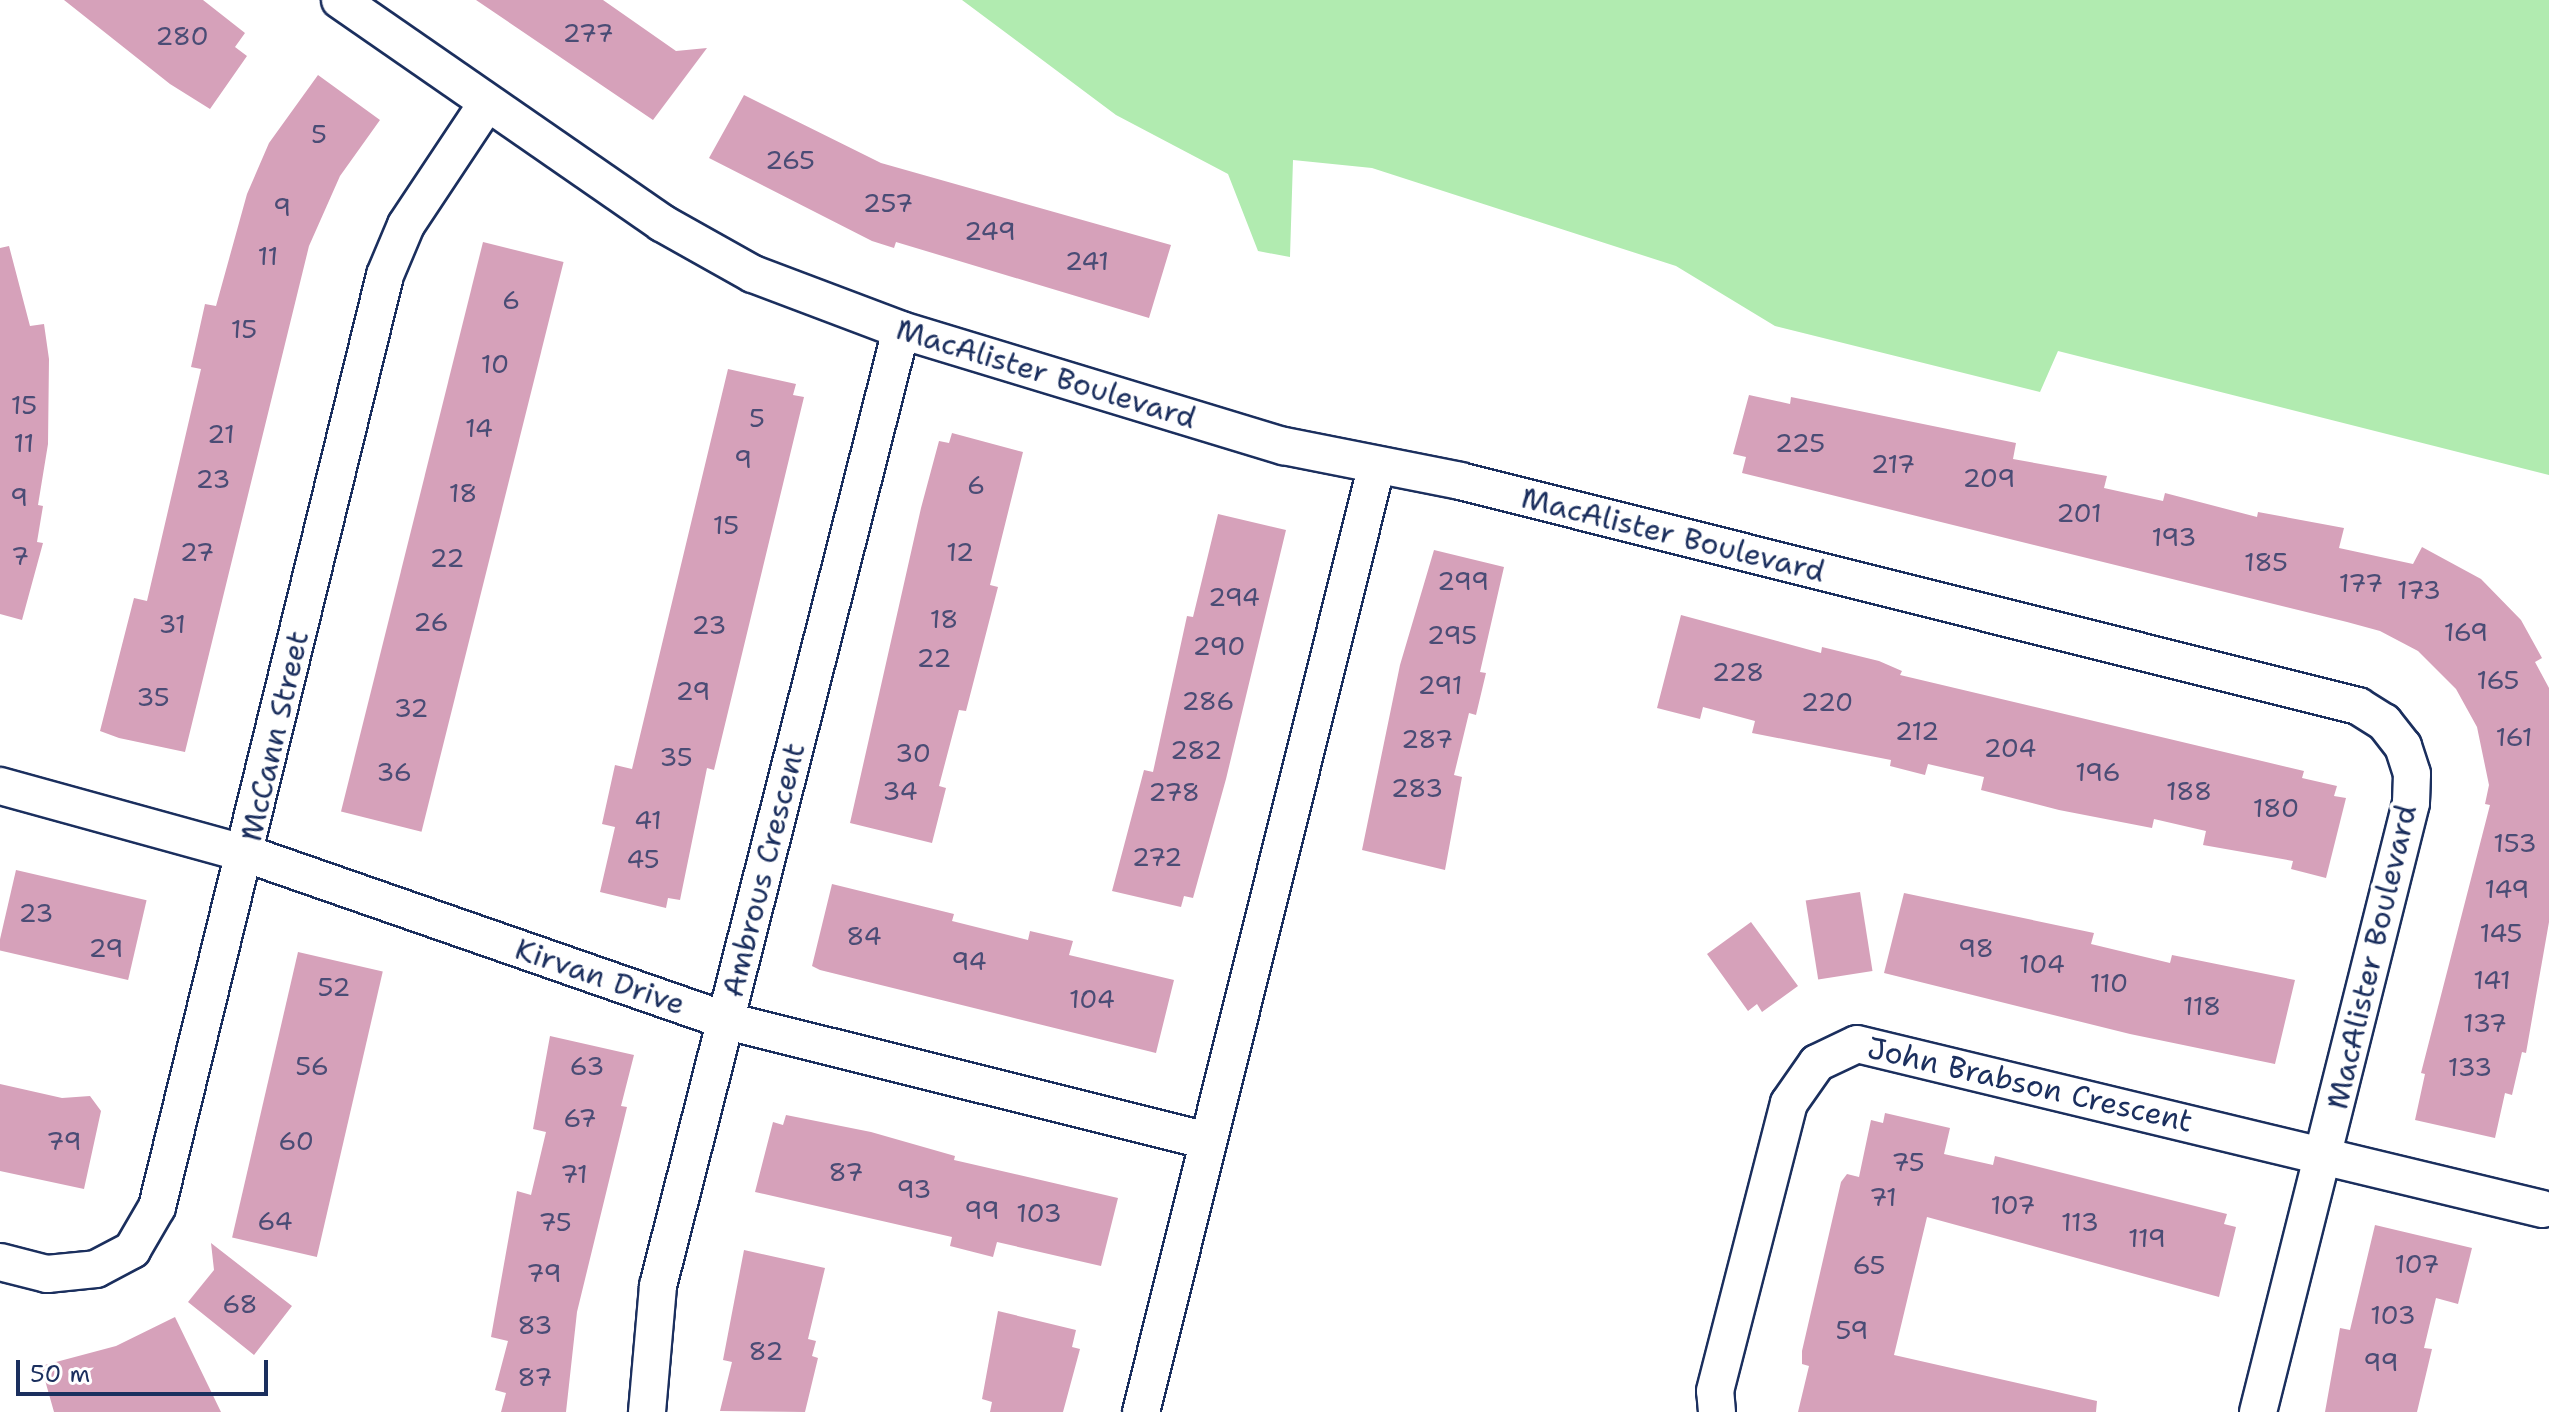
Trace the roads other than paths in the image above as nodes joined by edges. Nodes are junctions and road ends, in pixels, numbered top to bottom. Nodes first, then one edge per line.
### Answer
1 (340, 0) edge
2 (487, 103) junction
3 (901, 330) junction
4 (1376, 468) junction
5 (0, 786) edge
6 (247, 854) junction
7 (727, 1021) junction
8 (1208, 1141) junction
9 (2325, 1156) junction
10 (2542, 1209) dead end
11 (0, 1262) edge
12 (647, 1412) edge
13 (1141, 1412) edge
14 (1717, 1412) edge
15 (2258, 1412) edge

1 - 2 street, MacAlister Boulevard
2 - 3 street, MacAlister Boulevard
2 - 6 street, McCann Street
3 - 4 street, MacAlister Boulevard
3 - 7 street, Ambrous Crescent
4 - 8 street
4 - 9 street, MacAlister Boulevard
5 - 6 street, Kirvan Drive
6 - 7 street, Kirvan Drive
6 - 11 street, McCann Street
7 - 8 street, Kirvan Drive
7 - 12 street, Ambrous Crescent
8 - 13 street
9 - 10 street, John Brabson Crescent
9 - 14 street, John Brabson Crescent
9 - 15 street, MacAlister Boulevard

